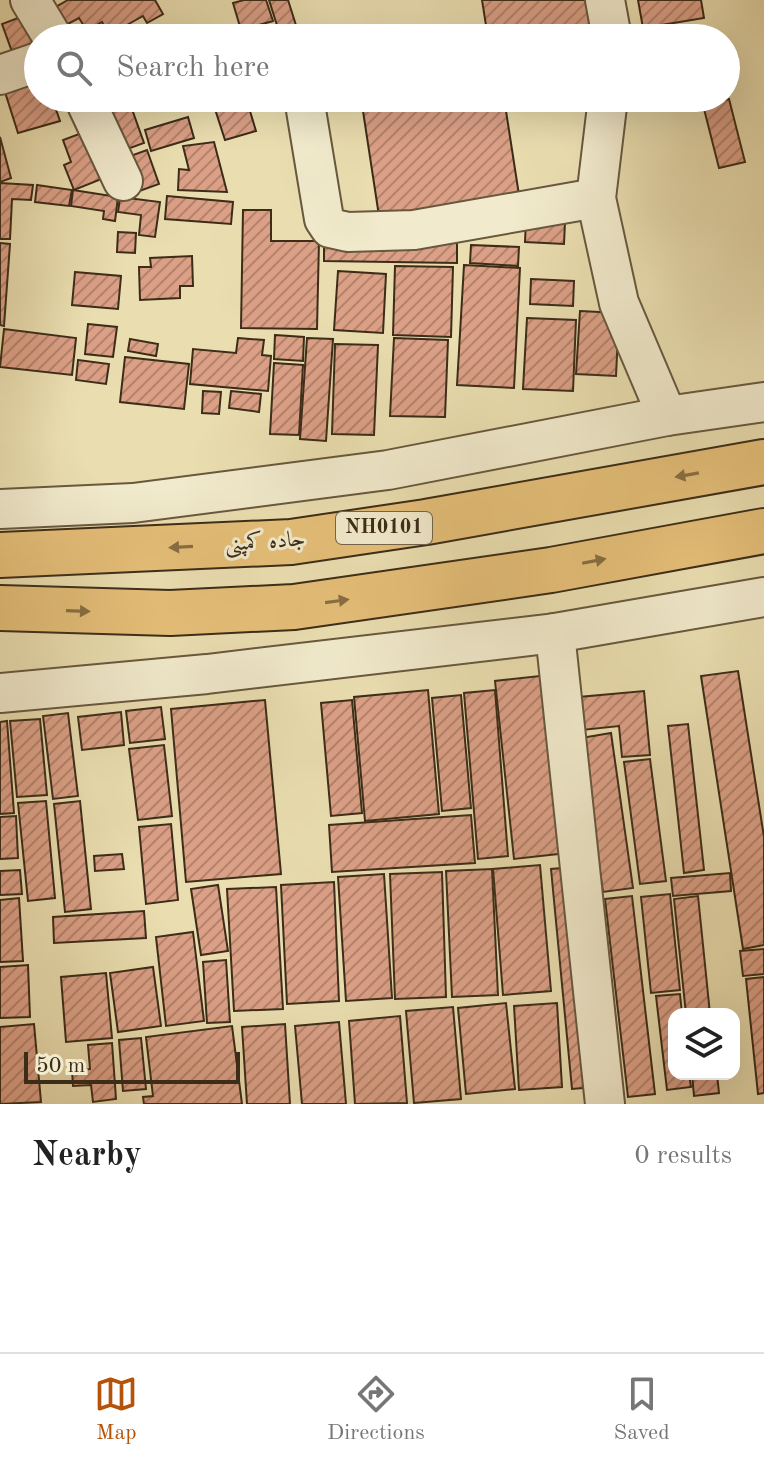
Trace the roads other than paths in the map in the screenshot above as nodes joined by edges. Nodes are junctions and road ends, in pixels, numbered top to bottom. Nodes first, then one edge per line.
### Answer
1 (30, 0) edge
2 (605, 0) edge
3 (45, 24) edge
4 (609, 24) edge
5 (24, 67) edge
6 (0, 75) edge
7 (91, 112) edge
8 (306, 112) edge
9 (606, 112) edge
10 (123, 181) dead end
11 (596, 198) junction
12 (764, 402) edge
13 (667, 416) junction
14 (764, 462) edge
15 (0, 509) edge
16 (764, 531) edge
17 (0, 555) edge
18 (764, 597) edge
19 (0, 608) edge
20 (555, 633) junction
21 (0, 693) edge
22 (605, 1104) edge

1 - 3 street
2 - 4 street
5 - 6 street
7 - 10 street
8 - 11 street
9 - 11 street
11 - 13 street
12 - 13 street
13 - 15 street
14 -> 17 highway, جاده کمپنی / NH0101
19 -> 16 highway
18 - 20 street
20 - 21 street
20 - 22 street

